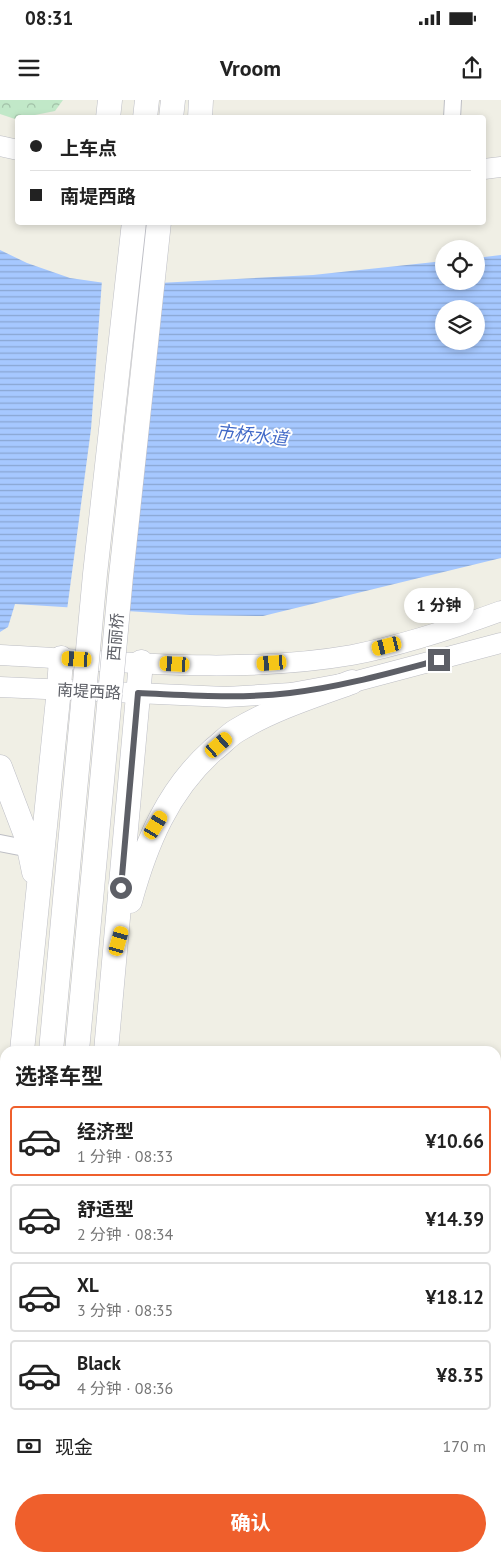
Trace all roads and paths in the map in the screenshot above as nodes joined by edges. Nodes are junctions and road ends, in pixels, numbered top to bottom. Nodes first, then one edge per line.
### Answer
1 (110, 100) edge
2 (147, 100) edge
3 (173, 100) edge
4 (201, 100) edge
5 (453, 100) edge
6 (108, 115) edge
7 (145, 115) edge
8 (171, 115) edge
9 (200, 115) edge
10 (452, 115) edge
11 (0, 146) edge
12 (15, 149) edge
13 (501, 166) edge
14 (486, 169) edge
15 (134, 225) edge
16 (159, 225) edge
17 (501, 611) edge
18 (501, 643) edge
19 (0, 655) edge
20 (60, 658) junction
21 (141, 662) junction
22 (352, 682) junction
23 (0, 687) edge
24 (60, 689) junction
25 (138, 693) junction
26 (0, 767) edge
27 (0, 843) edge
28 (30, 849) junction
29 (38, 908) junction
30 (114, 958) junction
31 (23, 1046) edge
32 (51, 1046) edge
33 (77, 1046) edge
34 (106, 1046) edge

1 - 6 main road
2 - 7 main road
3 - 8 main road
4 - 9 main road
5 - 10 street
11 - 12 street
13 - 14 street
15 - 32 main road, 西丽桥, bridge
16 - 33 main road, 西丽桥, bridge
17 - 21 street, 南堤西路
18 - 22 street, 南堤西路
19 - 20 street, 南堤西路
20 - 21 street, 南堤西路
20 - 24 main road
21 - 25 main road
22 - 25 street, 南堤西路
22 - 30 main road
23 - 24 street, 南堤西路
24 - 25 street, 南堤西路
24 - 29 main road
25 - 30 main road
26 - 28 main road
27 - 28 street
28 - 29 main road
29 - 31 main road
30 - 34 main road

